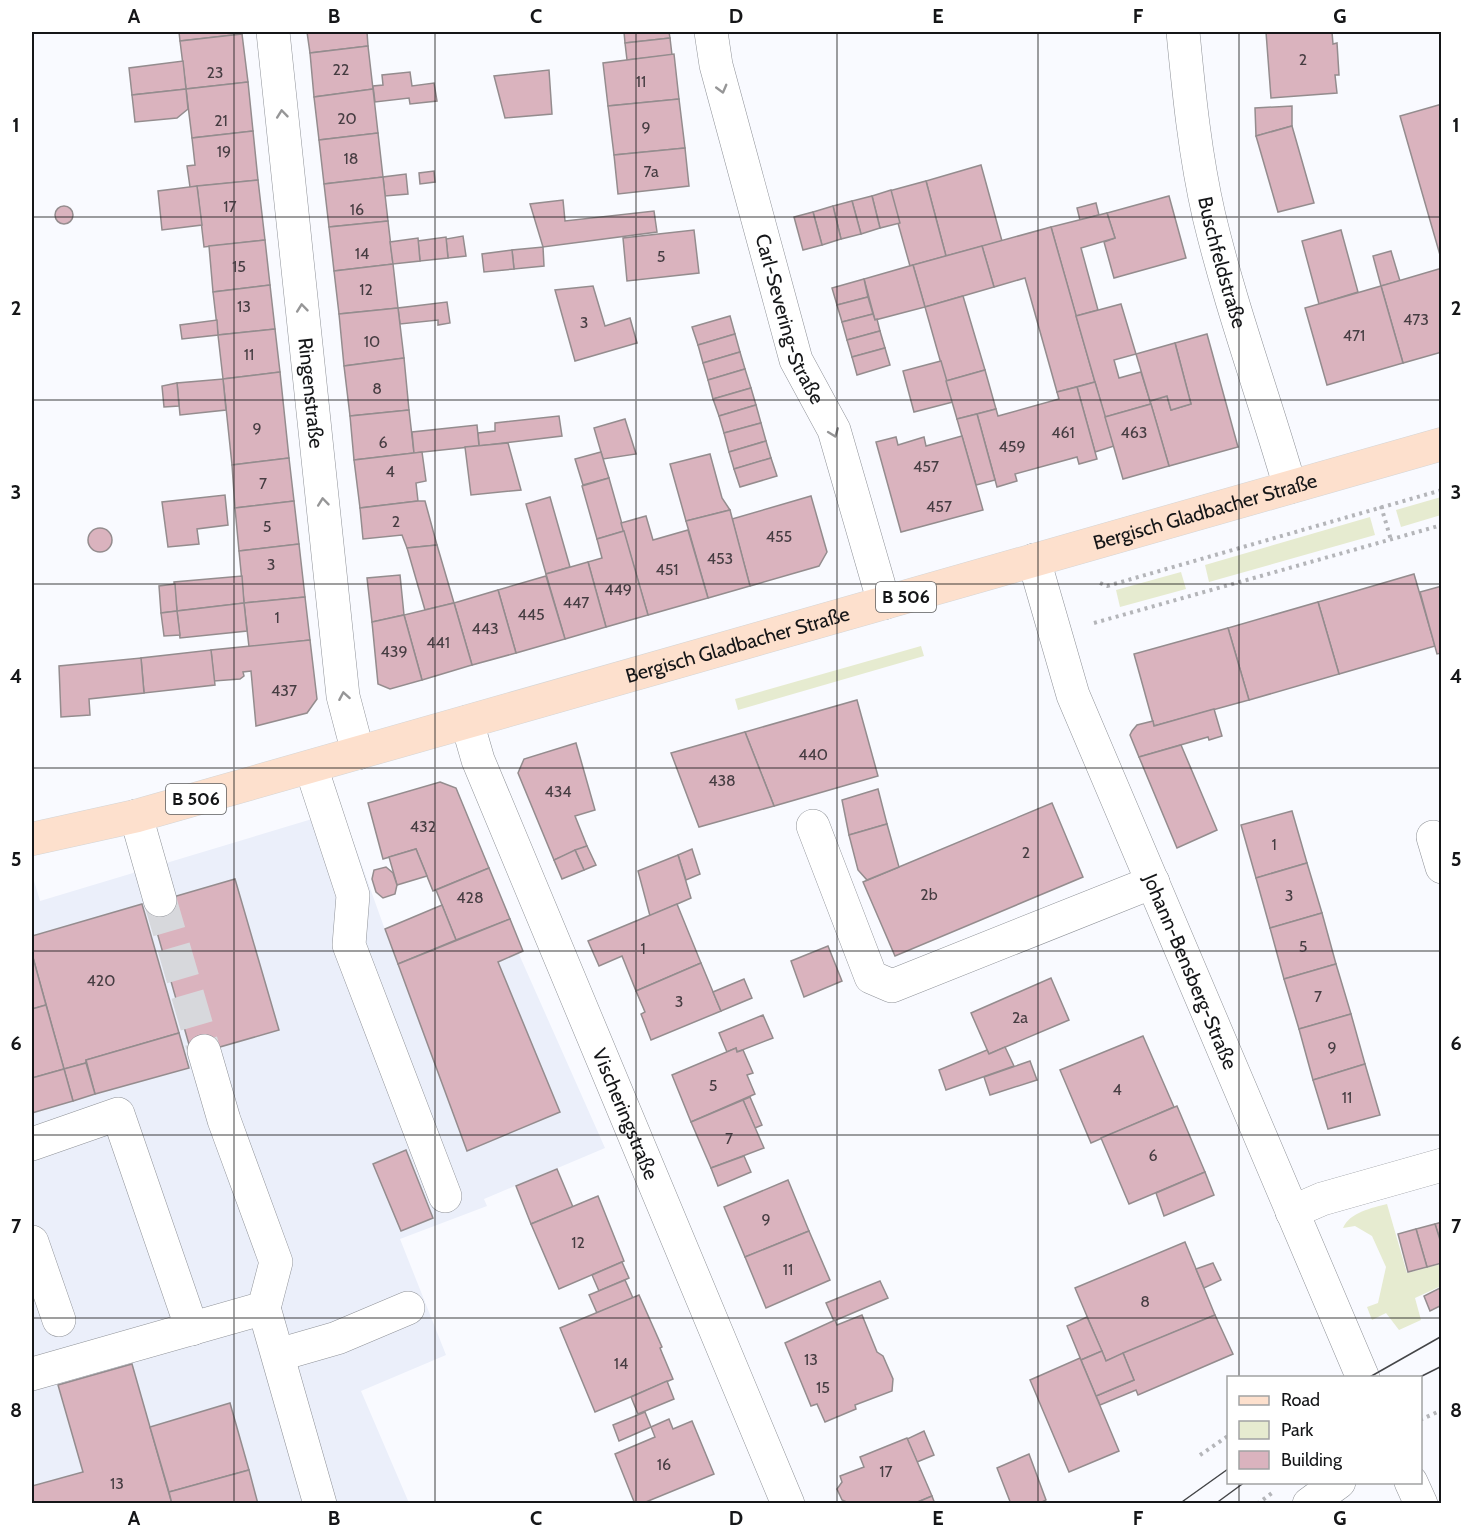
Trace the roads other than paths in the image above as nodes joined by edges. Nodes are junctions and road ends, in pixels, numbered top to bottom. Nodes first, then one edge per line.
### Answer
1 (273, 32) edge
2 (711, 32) edge
3 (1183, 32) edge
4 (1442, 444) edge
5 (1290, 487) junction
6 (1034, 560) junction
7 (884, 603) junction
8 (467, 722) junction
9 (358, 753) junction
10 (310, 767) junction
11 (136, 816) junction
12 (813, 826) dead end
13 (32, 839) edge
14 (1153, 882) junction
15 (160, 900) tunnel mouth
16 (204, 1051) tunnel mouth
17 (32, 1144) edge
18 (1442, 1165) edge
19 (445, 1196) dead end
20 (1292, 1212) junction
21 (32, 1242) edge
22 (264, 1308) junction
23 (408, 1308) dead end
24 (59, 1320) dead end
25 (192, 1329) junction
26 (278, 1355) junction
27 (32, 1374) edge
28 (1363, 1376) edge
29 (1336, 1484) edge
30 (1412, 1484) edge
31 (320, 1503) edge
32 (788, 1503) edge
33 (1309, 1503) edge
34 (1421, 1503) edge

9 -> 1 street, Ringenstraße
2 -> 7 street, Carl-Severing-Straße
3 - 5 street, Buschfeldstraße
4 - 5 main road, Bergisch Gladbacher Straße / B 506
5 - 6 main road, Bergisch Gladbacher Straße / B 506
6 - 7 main road, Bergisch Gladbacher Straße / B 506
6 - 14 street, Johann-Bensberg-Straße
7 - 8 main road, Bergisch Gladbacher Straße / B 506
8 - 9 main road, Bergisch Gladbacher Straße / B 506
8 - 32 street, Vischeringstraße
9 - 10 main road, Bergisch Gladbacher Straße / B 506
10 - 11 main road, Bergisch Gladbacher Straße / B 506
10 - 19 street
11 - 13 main road, Bergisch Gladbacher Straße / B 506
11 - 15 street
12 - 14 street
14 - 20 street, Johann-Bensberg-Straße
16 - 22 street
17 - 25 street
18 - 20 street
20 - 28 street, Johann-Bensberg-Straße
21 - 24 street
22 - 25 street
22 - 26 street
23 - 26 street
25 - 27 street
26 - 31 street
29 - 33 street
30 - 34 street

